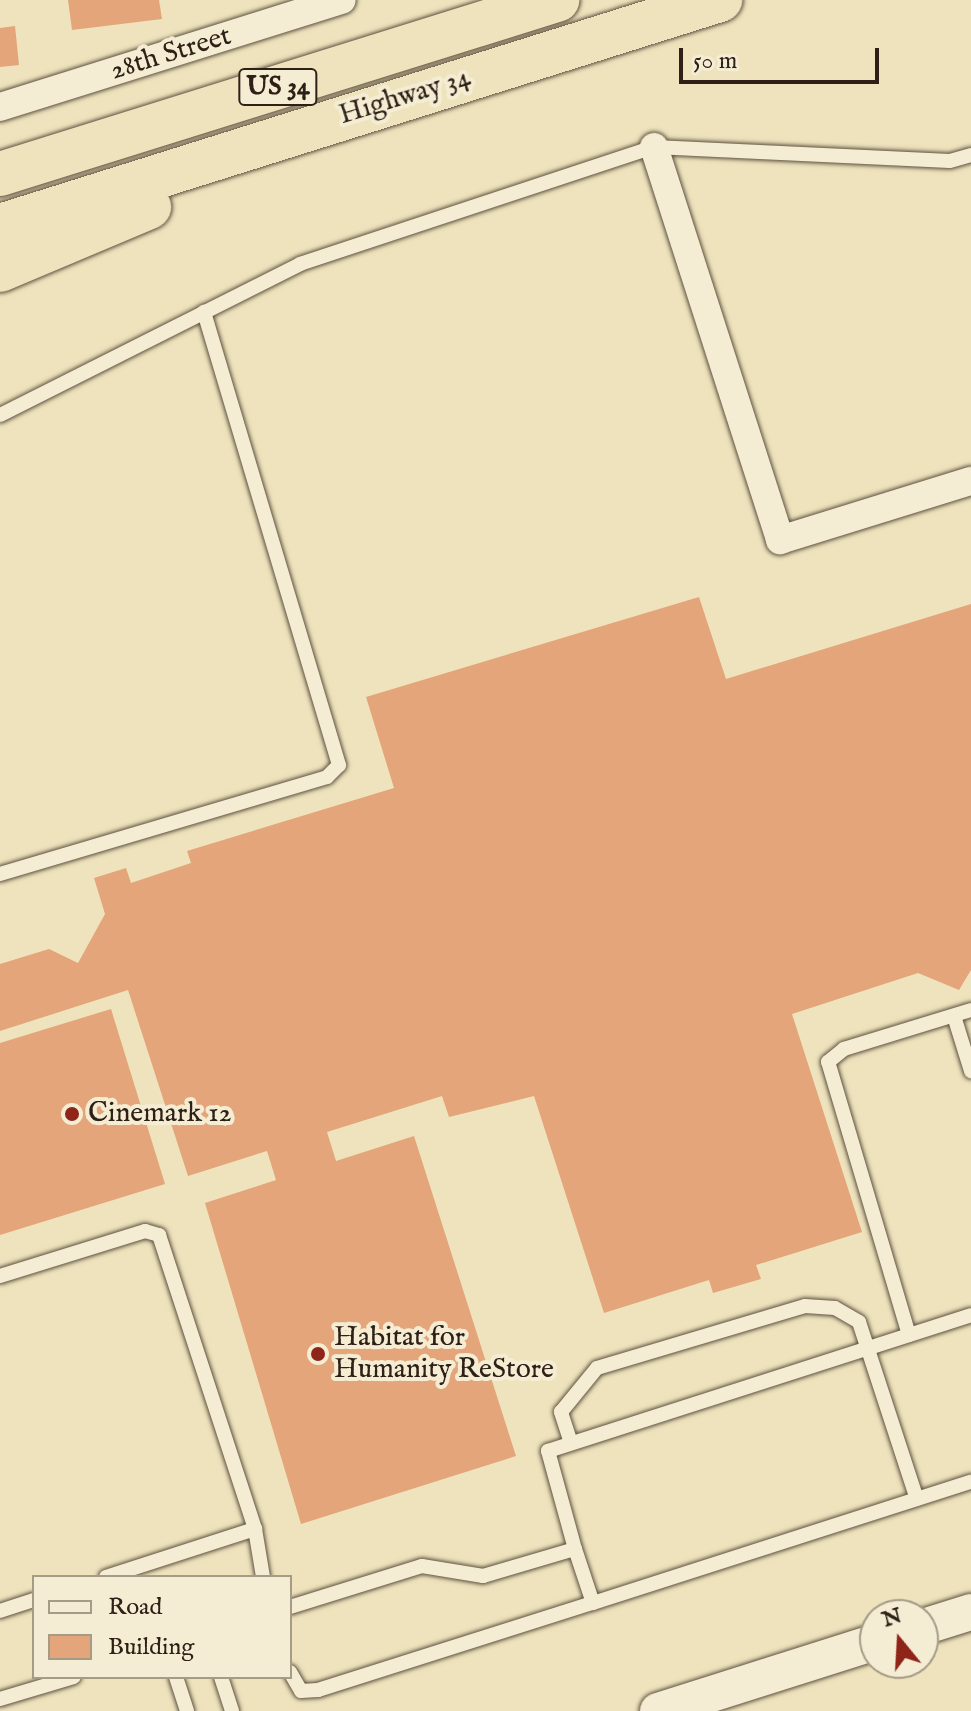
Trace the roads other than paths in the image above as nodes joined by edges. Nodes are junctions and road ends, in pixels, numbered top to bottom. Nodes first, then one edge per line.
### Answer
1 (342, 0) edge
2 (557, 0) edge
3 (720, 0) edge
4 (451, 82) junction
5 (0, 107) edge
6 (654, 147) junction
7 (971, 155) edge
8 (0, 174) edge
9 (0, 226) edge
10 (0, 270) edge
11 (204, 312) junction
12 (0, 415) edge
13 (971, 481) edge
14 (0, 874) edge
15 (971, 1010) edge
16 (954, 1016) junction
17 (971, 1071) edge
18 (0, 1276) edge
19 (971, 1315) edge
20 (909, 1335) junction
21 (869, 1348) junction
22 (571, 1443) junction
23 (971, 1482) edge
24 (917, 1499) junction
25 (255, 1529) junction
26 (575, 1549) junction
27 (112, 1575) edge
28 (263, 1575) edge
29 (32, 1601) edge
30 (593, 1603) junction
31 (292, 1606) edge
32 (0, 1611) edge
33 (971, 1612) edge
34 (939, 1622) edge
35 (859, 1647) edge
36 (292, 1675) edge
37 (67, 1679) edge
38 (177, 1679) edge
39 (222, 1679) edge
40 (0, 1699) edge
41 (187, 1711) edge
42 (232, 1711) edge
43 (658, 1711) edge

1 - 5 street, 28th Street
2 - 8 highway, Highway 34 / US 34
3 - 4 highway, Highway 34 / US 34
4 - 9 highway, Highway 34 / US 34
4 - 10 highway
6 - 7 lane
6 - 11 lane
6 - 13 street
11 - 12 lane
11 - 14 lane
15 - 16 lane
16 - 17 lane
16 - 20 lane
18 - 25 lane
19 - 20 lane
20 - 21 lane
21 - 22 lane
21 - 22 lane
21 - 24 lane
22 - 26 lane
23 - 24 lane
24 - 30 lane
25 - 27 lane
25 - 28 lane
26 - 30 lane
26 - 31 lane
29 - 32 lane
30 - 36 lane
33 - 34 street
35 - 43 street
37 - 40 lane
38 - 41 lane
39 - 42 lane

